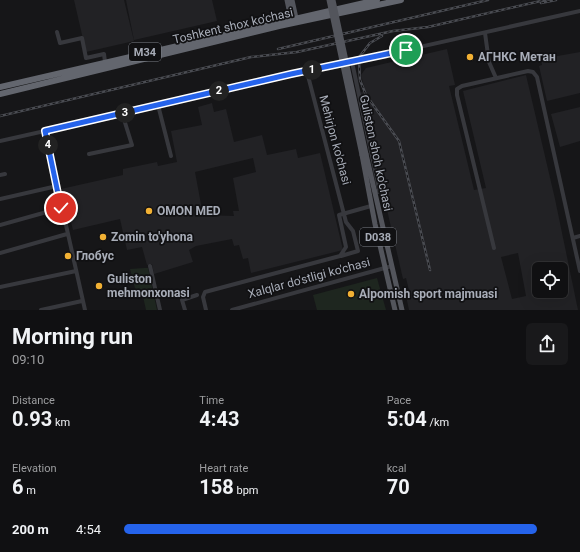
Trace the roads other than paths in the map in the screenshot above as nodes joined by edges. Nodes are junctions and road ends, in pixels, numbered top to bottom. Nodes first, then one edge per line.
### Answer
1 (287, 0) edge
2 (292, 0) edge
3 (328, 0) edge
4 (333, 0) edge
5 (401, 0) edge
6 (372, 2) edge
7 (580, 11) edge
8 (294, 18) junction
9 (57, 32) dead end
10 (485, 33) junction
11 (216, 39) junction
12 (105, 62) junction
13 (352, 62) junction
14 (307, 72) junction
15 (496, 78) junction
16 (0, 87) edge
17 (0, 94) edge
18 (158, 105) junction
19 (122, 113) junction
20 (45, 131) junction
21 (0, 141) edge
22 (89, 154) dead end
23 (364, 155) junction
24 (171, 156) dead end
25 (5, 174) dead end
26 (0, 175) edge
27 (57, 186) junction
28 (374, 190) junction
29 (0, 199) edge
30 (371, 206) junction
31 (61, 208) junction
32 (344, 213) junction
33 (0, 225) edge
34 (67, 234) junction
35 (580, 236) edge
36 (573, 238) junction
37 (494, 248) dead end
38 (0, 253) edge
39 (340, 256) junction
40 (578, 257) edge
41 (150, 266) dead end
42 (392, 266) junction
43 (386, 268) junction
44 (76, 271) junction
45 (580, 271) edge
46 (0, 287) edge
47 (197, 295) dead end
48 (82, 301) junction
49 (41, 310) edge
50 (85, 310) edge
51 (160, 310) edge
52 (184, 310) edge
53 (206, 310) edge
54 (232, 310) edge
55 (396, 310) edge
56 (402, 310) edge

1 - 8 main road
2 - 8 main road
3 - 23 main road, Guliston shoh ko'chasi / D038, bridge
4 - 23 main road, Guliston shoh ko'chasi / D038, bridge
5 - 6 highway, Toshkent shox ko'chasi / M34
6 - 8 highway, Toshkent shox ko'chasi / M34
6 - 11 highway, Toshkent shox ko'chasi / M34
7 - 10 street
8 - 11 highway, Toshkent shox ko'chasi / M34
9 - 12 street
10 - 13 street
10 - 15 street
11 - 12 highway, Toshkent shox ko'chasi / M34
11 - 17 highway, Toshkent shox ko'chasi / M34
12 - 16 highway, Toshkent shox ko'chasi / M34
13 - 14 street
13 - 28 street
14 - 18 street
14 - 32 street, Mehirjon ko'chasi
15 - 36 street
15 - 37 street
18 - 19 street
18 - 24 street
19 - 20 street
19 - 22 street
20 - 21 street
20 - 27 street
23 - 28 main road, Guliston shoh ko'chasi / D038
23 - 30 main road, Guliston shoh ko'chasi / D038
25 - 26 street
27 - 29 street
27 - 31 street
28 - 42 main road, Guliston shoh ko'chasi / D038
30 - 32 street
30 - 43 main road, Guliston shoh ko'chasi / D038
31 - 33 street
31 - 34 street
32 - 39 street
32 - 39 street
34 - 38 street
34 - 44 street
35 - 36 street
36 - 40 street
39 - 53 street
40 - 45 street
41 - 51 street
42 - 43 street, Xalqlar do'stligi ko'chasi
42 - 56 main road, Guliston shoh ko'chasi / D038
43 - 54 street, Xalqlar do'stligi ko'chasi
43 - 55 main road, Guliston shoh ko'chasi / D038
44 - 46 street
44 - 48 street
47 - 52 street
48 - 49 street
48 - 50 street

